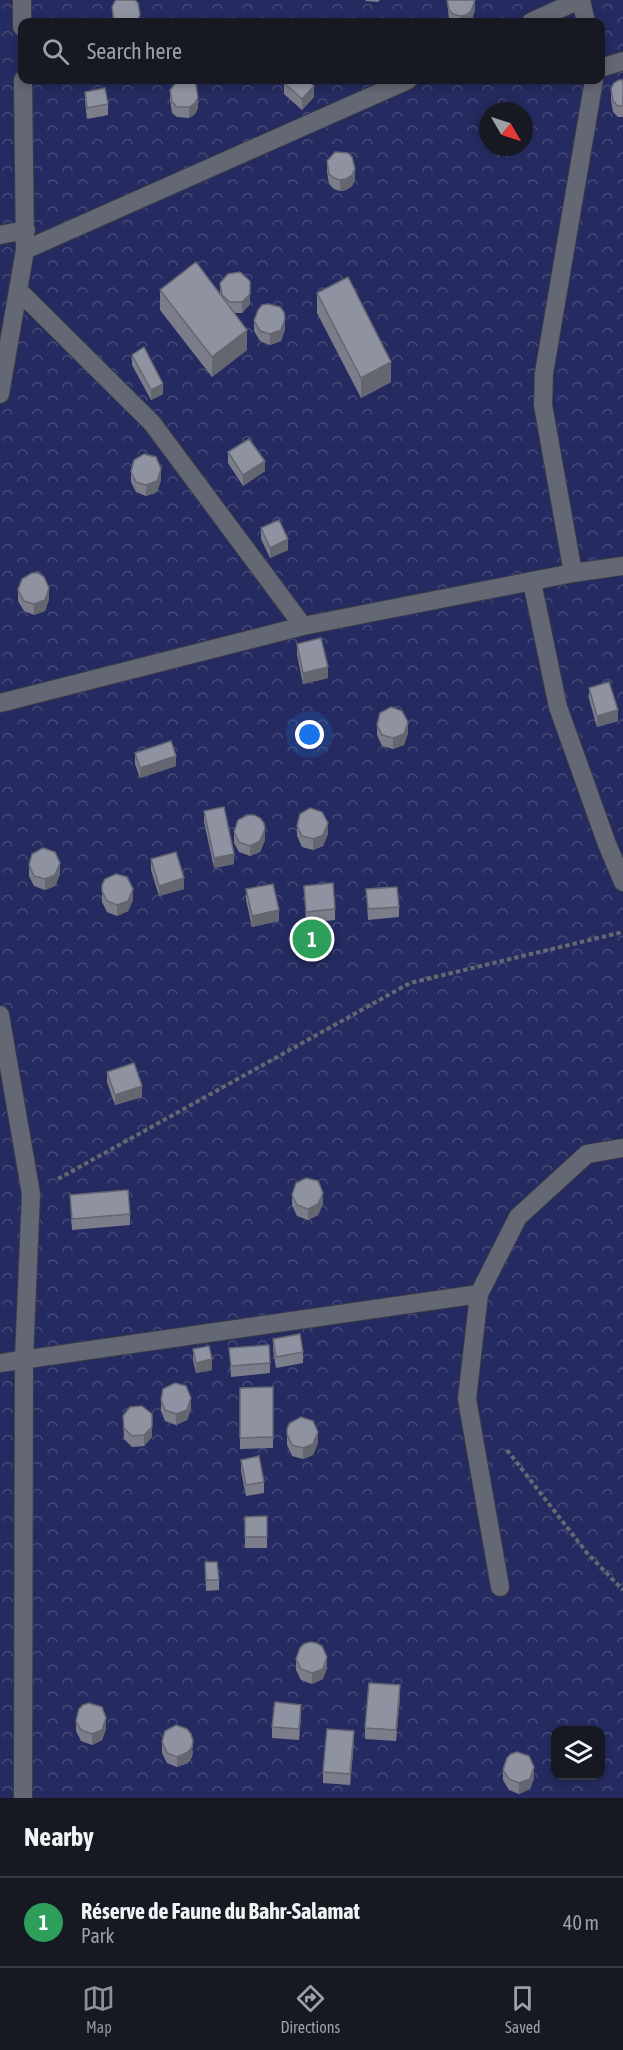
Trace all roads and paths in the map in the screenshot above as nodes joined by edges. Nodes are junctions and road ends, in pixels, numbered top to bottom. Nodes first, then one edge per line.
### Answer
1 (22, 0) edge
2 (580, 0) edge
3 (22, 18) edge
4 (540, 18) edge
5 (585, 18) edge
6 (623, 61) edge
7 (605, 66) edge
8 (23, 84) edge
9 (399, 84) edge
10 (593, 84) edge
11 (26, 230) junction
12 (0, 235) edge
13 (25, 250) junction
14 (18, 290) junction
15 (0, 394) edge
16 (623, 566) edge
17 (573, 573) junction
18 (532, 582) junction
19 (303, 626) junction
20 (0, 703) edge
21 (623, 882) edge
22 (623, 932) edge
23 (0, 1015) edge
24 (623, 1148) edge
25 (31, 1194) junction
26 (479, 1294) junction
27 (24, 1358) junction
28 (0, 1363) edge
29 (502, 1444) dead end
30 (500, 1587) dead end
31 (623, 1590) edge
32 (23, 1798) edge

1 - 3 street
2 - 4 street
2 - 5 street
6 - 7 street
8 - 11 street
9 - 13 street
10 - 17 street
11 - 12 street
11 - 13 street
13 - 14 street
14 - 15 street
14 - 19 street
16 - 17 street
17 - 18 street
18 - 19 street
18 - 21 street
19 - 20 street
22 - 25 path
23 - 25 street
24 - 26 street
25 - 27 street
26 - 27 street
26 - 30 street
27 - 28 street
27 - 32 street
29 - 31 path

